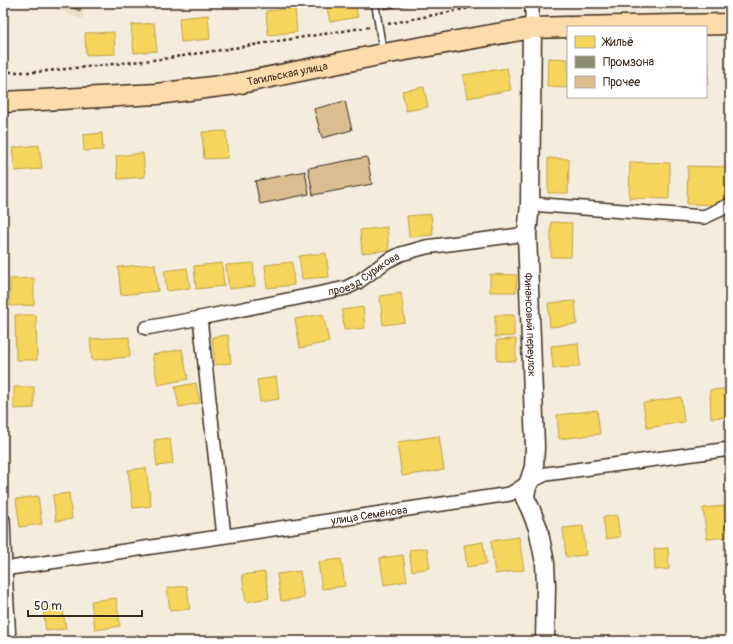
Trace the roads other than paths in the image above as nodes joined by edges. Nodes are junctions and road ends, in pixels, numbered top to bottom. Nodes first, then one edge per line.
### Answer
1 (375, 3) edge
2 (532, 3) edge
3 (730, 24) edge
4 (625, 26) edge
5 (567, 27) edge
6 (532, 28) junction
7 (383, 54) junction
8 (3, 102) edge
9 (530, 204) junction
10 (730, 205) edge
11 (527, 234) junction
12 (200, 318) junction
13 (146, 328) dead end
14 (730, 449) edge
15 (530, 482) junction
16 (3, 520) edge
17 (224, 536) junction
18 (4, 569) edge
19 (9, 641) edge
20 (545, 641) edge

1 - 7 lane
2 - 6 street, Финансовый переулок
3 - 4 main road
5 - 6 main road, Тагильская улица
6 - 7 main road, Тагильская улица
6 - 9 street, Финансовый переулок
7 - 8 main road, Тагильская улица
9 - 10 street
9 - 11 street, Финансовый переулок
11 - 12 street, проезд Сурикова
11 - 15 street, Финансовый переулок
12 - 13 street, проезд Сурикова
12 - 17 street
14 - 15 street, улица Семёнова
15 - 17 street, улица Семёнова
15 - 20 street, Финансовый переулок
16 - 18 street
17 - 18 street, улица Семёнова
18 - 19 street

